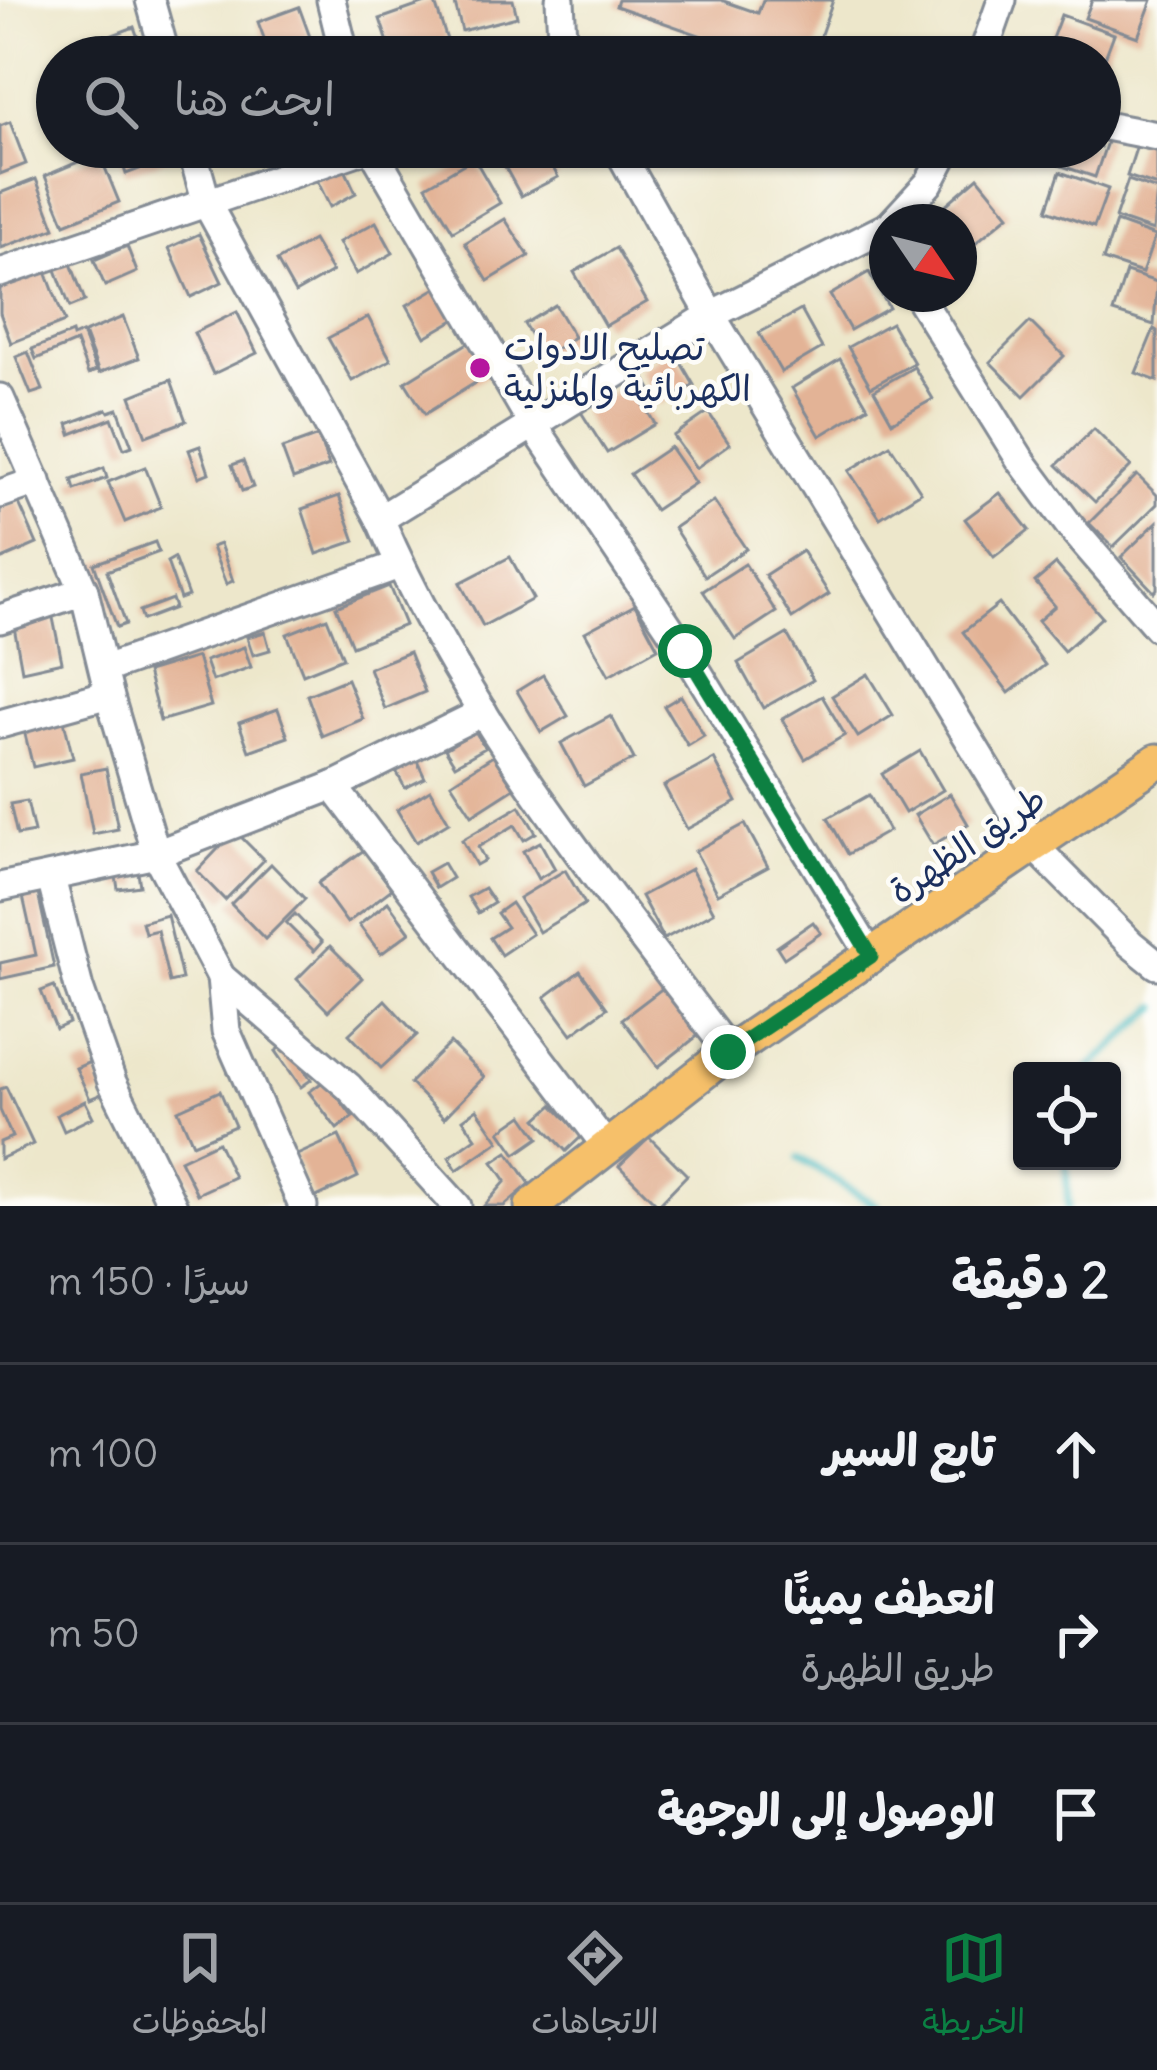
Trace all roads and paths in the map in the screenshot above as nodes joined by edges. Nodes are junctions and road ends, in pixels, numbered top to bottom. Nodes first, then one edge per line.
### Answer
1 (150, 0) edge
2 (331, 0) edge
3 (560, 0) edge
4 (1002, 0) edge
5 (160, 36) edge
6 (340, 36) edge
7 (562, 36) edge
8 (989, 36) edge
9 (1121, 129) edge
10 (1157, 136) edge
11 (197, 168) edge
12 (310, 168) edge
13 (382, 168) edge
14 (629, 168) edge
15 (937, 168) edge
16 (207, 204) junction
17 (911, 204) edge
18 (869, 240) edge
19 (0, 273) edge
20 (928, 312) edge
21 (711, 315) junction
22 (0, 398) edge
23 (532, 423) junction
24 (37, 481) junction
25 (0, 494) edge
26 (380, 519) junction
27 (400, 565) junction
28 (84, 591) junction
29 (0, 619) edge
30 (1157, 627) edge
31 (107, 682) junction
32 (484, 712) junction
33 (0, 724) edge
34 (1157, 761) edge
35 (333, 786) junction
36 (1034, 846) junction
37 (156, 854) junction
38 (51, 878) junction
39 (0, 887) edge
40 (871, 956) junction
41 (1157, 964) edge
42 (221, 977) junction
43 (728, 1052) junction
44 (608, 1147) junction
45 (173, 1206) edge
46 (303, 1206) edge
47 (457, 1206) edge
48 (532, 1206) edge

1 - 5 street
2 - 6 street
3 - 7 street
4 - 8 street
9 - 10 street
11 - 16 street
12 - 16 street
13 - 23 street
14 - 21 street
15 - 17 street
16 - 19 street
16 - 26 street
18 - 21 street
20 - 30 street
21 - 23 street
21 - 36 street
22 - 24 street
23 - 26 street
23 - 40 street
24 - 25 street
24 - 28 street
26 - 27 street
27 - 31 street
27 - 32 street
28 - 29 street
28 - 31 street
31 - 33 street
31 - 37 street
32 - 35 street
32 - 43 street
34 - 36 main road, طريق الظهرة
35 - 37 street
35 - 44 street
36 - 40 main road, طريق الظهرة
36 - 41 street
37 - 38 street
37 - 42 street
38 - 39 street
38 - 45 street
40 - 43 main road, طريق الظهرة
42 - 46 street
42 - 47 street
43 - 44 main road, طريق الظهرة
44 - 48 main road, طريق الظهرة

